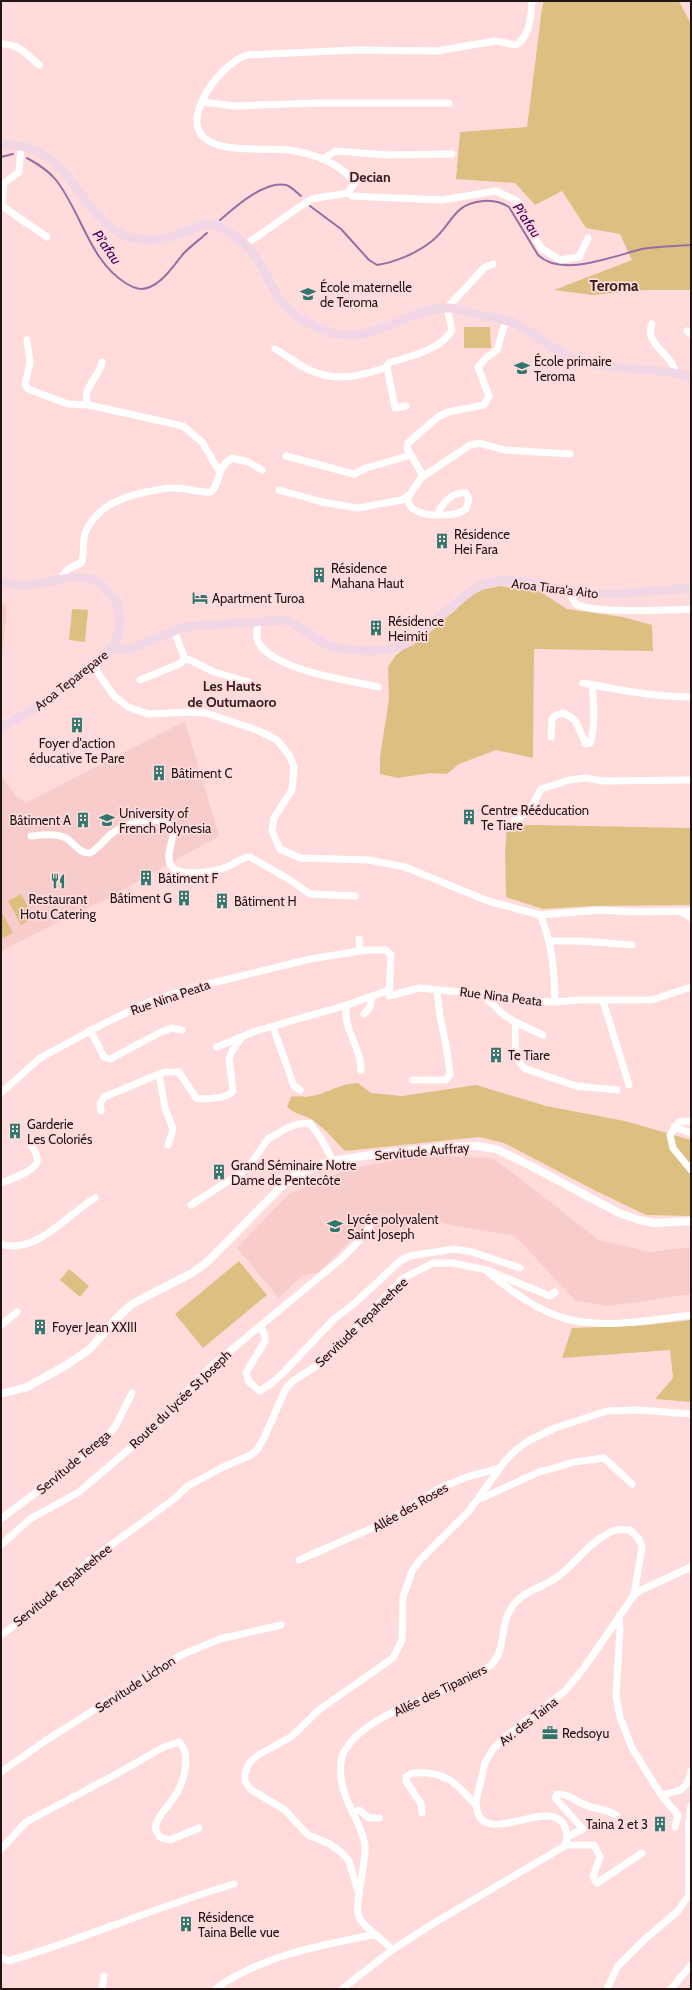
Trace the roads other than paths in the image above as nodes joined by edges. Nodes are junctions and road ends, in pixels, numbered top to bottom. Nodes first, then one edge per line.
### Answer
1 (532, 1) edge
2 (1, 44) edge
3 (39, 65) dead end
4 (202, 102) junction
5 (450, 103) dead end
6 (1, 145) edge
7 (21, 146) junction
8 (452, 154) dead end
9 (322, 159) junction
10 (348, 193) junction
11 (47, 237) dead end
12 (588, 238) dead end
13 (245, 244) junction
14 (493, 264) dead end
15 (447, 308) junction
16 (506, 320) junction
17 (652, 324) dead end
18 (28, 340) dead end
19 (275, 349) dead end
20 (102, 362) dead end
21 (387, 367) junction
22 (675, 373) junction
23 (691, 377) edge
24 (89, 405) junction
25 (406, 406) dead end
26 (570, 454) dead end
27 (411, 455) junction
28 (286, 456) dead end
29 (262, 470) dead end
30 (219, 471) junction
31 (421, 478) junction
32 (279, 490) dead end
33 (408, 496) junction
34 (438, 514) dead end
35 (60, 579) junction
36 (1, 581) edge
37 (691, 588) edge
38 (567, 590) junction
39 (691, 608) edge
40 (258, 622) junction
41 (174, 631) junction
42 (112, 648) junction
43 (185, 659) junction
44 (94, 664) junction
45 (140, 680) dead end
46 (249, 682) dead end
47 (583, 683) dead end
48 (592, 685) junction
49 (378, 687) dead end
50 (691, 698) edge
51 (1, 727) edge
52 (550, 737) dead end
53 (691, 780) edge
54 (514, 822) dead end
55 (31, 836) dead end
56 (355, 896) dead end
57 (691, 911) edge
58 (680, 912) junction
59 (540, 915) junction
60 (691, 918) edge
61 (359, 938) dead end
62 (549, 941) junction
63 (632, 945) dead end
64 (360, 951) junction
65 (691, 987) edge
66 (389, 990) junction
67 (438, 990) junction
68 (482, 994) junction
69 (372, 997) junction
70 (603, 1001) junction
71 (555, 1002) junction
72 (347, 1005) junction
73 (364, 1014) dead end
74 (515, 1022) junction
75 (273, 1027) junction
76 (90, 1030) junction
77 (182, 1030) dead end
78 (543, 1035) dead end
79 (242, 1037) junction
80 (217, 1047) dead end
81 (361, 1070) dead end
82 (159, 1074) junction
83 (412, 1080) dead end
84 (629, 1084) dead end
85 (300, 1090) dead end
86 (617, 1090) dead end
87 (1, 1093) edge
88 (101, 1111) dead end
89 (691, 1121) edge
90 (674, 1127) junction
91 (691, 1133) edge
92 (31, 1144) dead end
93 (168, 1145) dead end
94 (333, 1161) junction
95 (691, 1170) edge
96 (1, 1183) edge
97 (95, 1198) dead end
98 (191, 1205) dead end
99 (691, 1221) edge
100 (370, 1226) dead end
101 (1, 1244) edge
102 (520, 1268) dead end
103 (484, 1269) junction
104 (555, 1292) dead end
105 (17, 1312) dead end
106 (691, 1315) edge
107 (1, 1325) edge
108 (261, 1326) junction
109 (132, 1393) dead end
110 (1, 1394) edge
111 (691, 1414) edge
112 (500, 1468) junction
113 (632, 1484) dead end
114 (479, 1498) junction
115 (1, 1519) edge
116 (1, 1545) edge
117 (299, 1560) dead end
118 (691, 1566) edge
119 (634, 1595) junction
120 (619, 1616) junction
121 (282, 1625) dead end
122 (1, 1635) edge
123 (691, 1771) edge
124 (1, 1772) edge
125 (661, 1795) junction
126 (476, 1804) junction
127 (691, 1809) edge
128 (422, 1813) dead end
129 (353, 1814) junction
130 (616, 1815) dead end
131 (379, 1818) dead end
132 (675, 1827) dead end
133 (199, 1828) dead end
134 (566, 1841) junction
135 (1, 1850) edge
136 (642, 1853) dead end
137 (234, 1884) dead end
138 (359, 1895) junction
139 (378, 1936) junction
140 (392, 1950) junction
141 (1, 1957) edge
142 (691, 1966) edge
143 (104, 1976) dead end
144 (102, 1989) edge
145 (216, 1989) edge
146 (342, 1989) edge
147 (607, 1989) edge
148 (671, 1989) edge

1 - 4 street
2 - 3 street
4 - 5 street
4 - 9 street
6 - 7 main road
7 - 11 street
7 - 13 main road
8 - 9 street
9 - 10 street
10 - 12 street
10 - 13 street
13 - 15 main road
14 - 15 street
15 - 16 main road
15 - 21 street
16 - 22 main road
16 - 27 street
17 - 22 street
18 - 24 street
19 - 21 street
20 - 24 street
21 - 25 street
22 - 23 main road
24 - 30 street
26 - 31 street
27 - 28 street
27 - 31 street
29 - 30 street
30 - 35 street
31 - 33 street
32 - 33 street
33 - 34 street
35 - 36 main road, Aroa Teparepare
35 - 42 main road, Aroa Teparepare
37 - 38 main road, Aroa Tiara'a Aito
38 - 39 street
38 - 40 main road, Aroa Tiara'a Aito
40 - 41 main road, Aroa Tiara'a Aito
40 - 49 street
41 - 42 main road, Aroa Tiara'a Aito
41 - 43 street
42 - 44 main road, Aroa Teparepare
43 - 45 street
43 - 46 street
44 - 51 main road, Aroa Teparepare
44 - 59 street
47 - 48 street
48 - 50 street
48 - 52 street
53 - 54 street
55 - 56 street
57 - 58 street
58 - 59 street
58 - 60 street
59 - 62 street, Rue Nina Peata
61 - 64 street
62 - 63 street
62 - 71 street, Rue Nina Peata
64 - 66 street, Rue Nina Peata
64 - 76 street, Rue Nina Peata
65 - 70 street
66 - 67 street, Rue Nina Peata
66 - 69 street
67 - 68 street, Rue Nina Peata
67 - 83 street
68 - 71 street, Rue Nina Peata
68 - 74 street
69 - 72 street
69 - 73 street
70 - 71 street
70 - 84 street
72 - 75 street
72 - 81 street
74 - 78 street
74 - 86 street
75 - 79 street
75 - 85 street
76 - 77 street
76 - 87 street, Rue Nina Peata
79 - 80 street
79 - 82 street
82 - 88 street
82 - 93 street
89 - 90 street
90 - 91 street
90 - 95 street
92 - 96 street
94 - 98 street
94 - 99 street, Servitude Auffray
94 - 110 street, Servitude Auffray
97 - 101 street
100 - 108 street, Route du lycée St Joseph
102 - 108 street
103 - 104 street, Servitude Tepaheehee
103 - 106 street
103 - 122 street, Servitude Tepaheehee
105 - 107 street
108 - 116 street, Route du lycée St Joseph
109 - 115 street, Servitude Terega
111 - 112 street
112 - 114 street
112 - 117 street, Allée des Roses
113 - 114 street
114 - 138 street
118 - 119 street, Av. des Taina
119 - 120 street, Av. des Taina
119 - 129 street, Allée des Tipaniers
120 - 125 street
120 - 126 street, Av. des Taina
121 - 124 street, Servitude Lichon
123 - 125 street
125 - 132 street
126 - 128 street
126 - 134 street
127 - 147 street
129 - 131 street
129 - 138 street, Allée des Tipaniers
130 - 134 street
133 - 135 street
134 - 136 street
134 - 140 street
137 - 141 street
138 - 139 street, Allée des Tipaniers
139 - 140 street, Allée des Tipaniers
139 - 145 street
140 - 146 street
142 - 148 street
143 - 144 street

